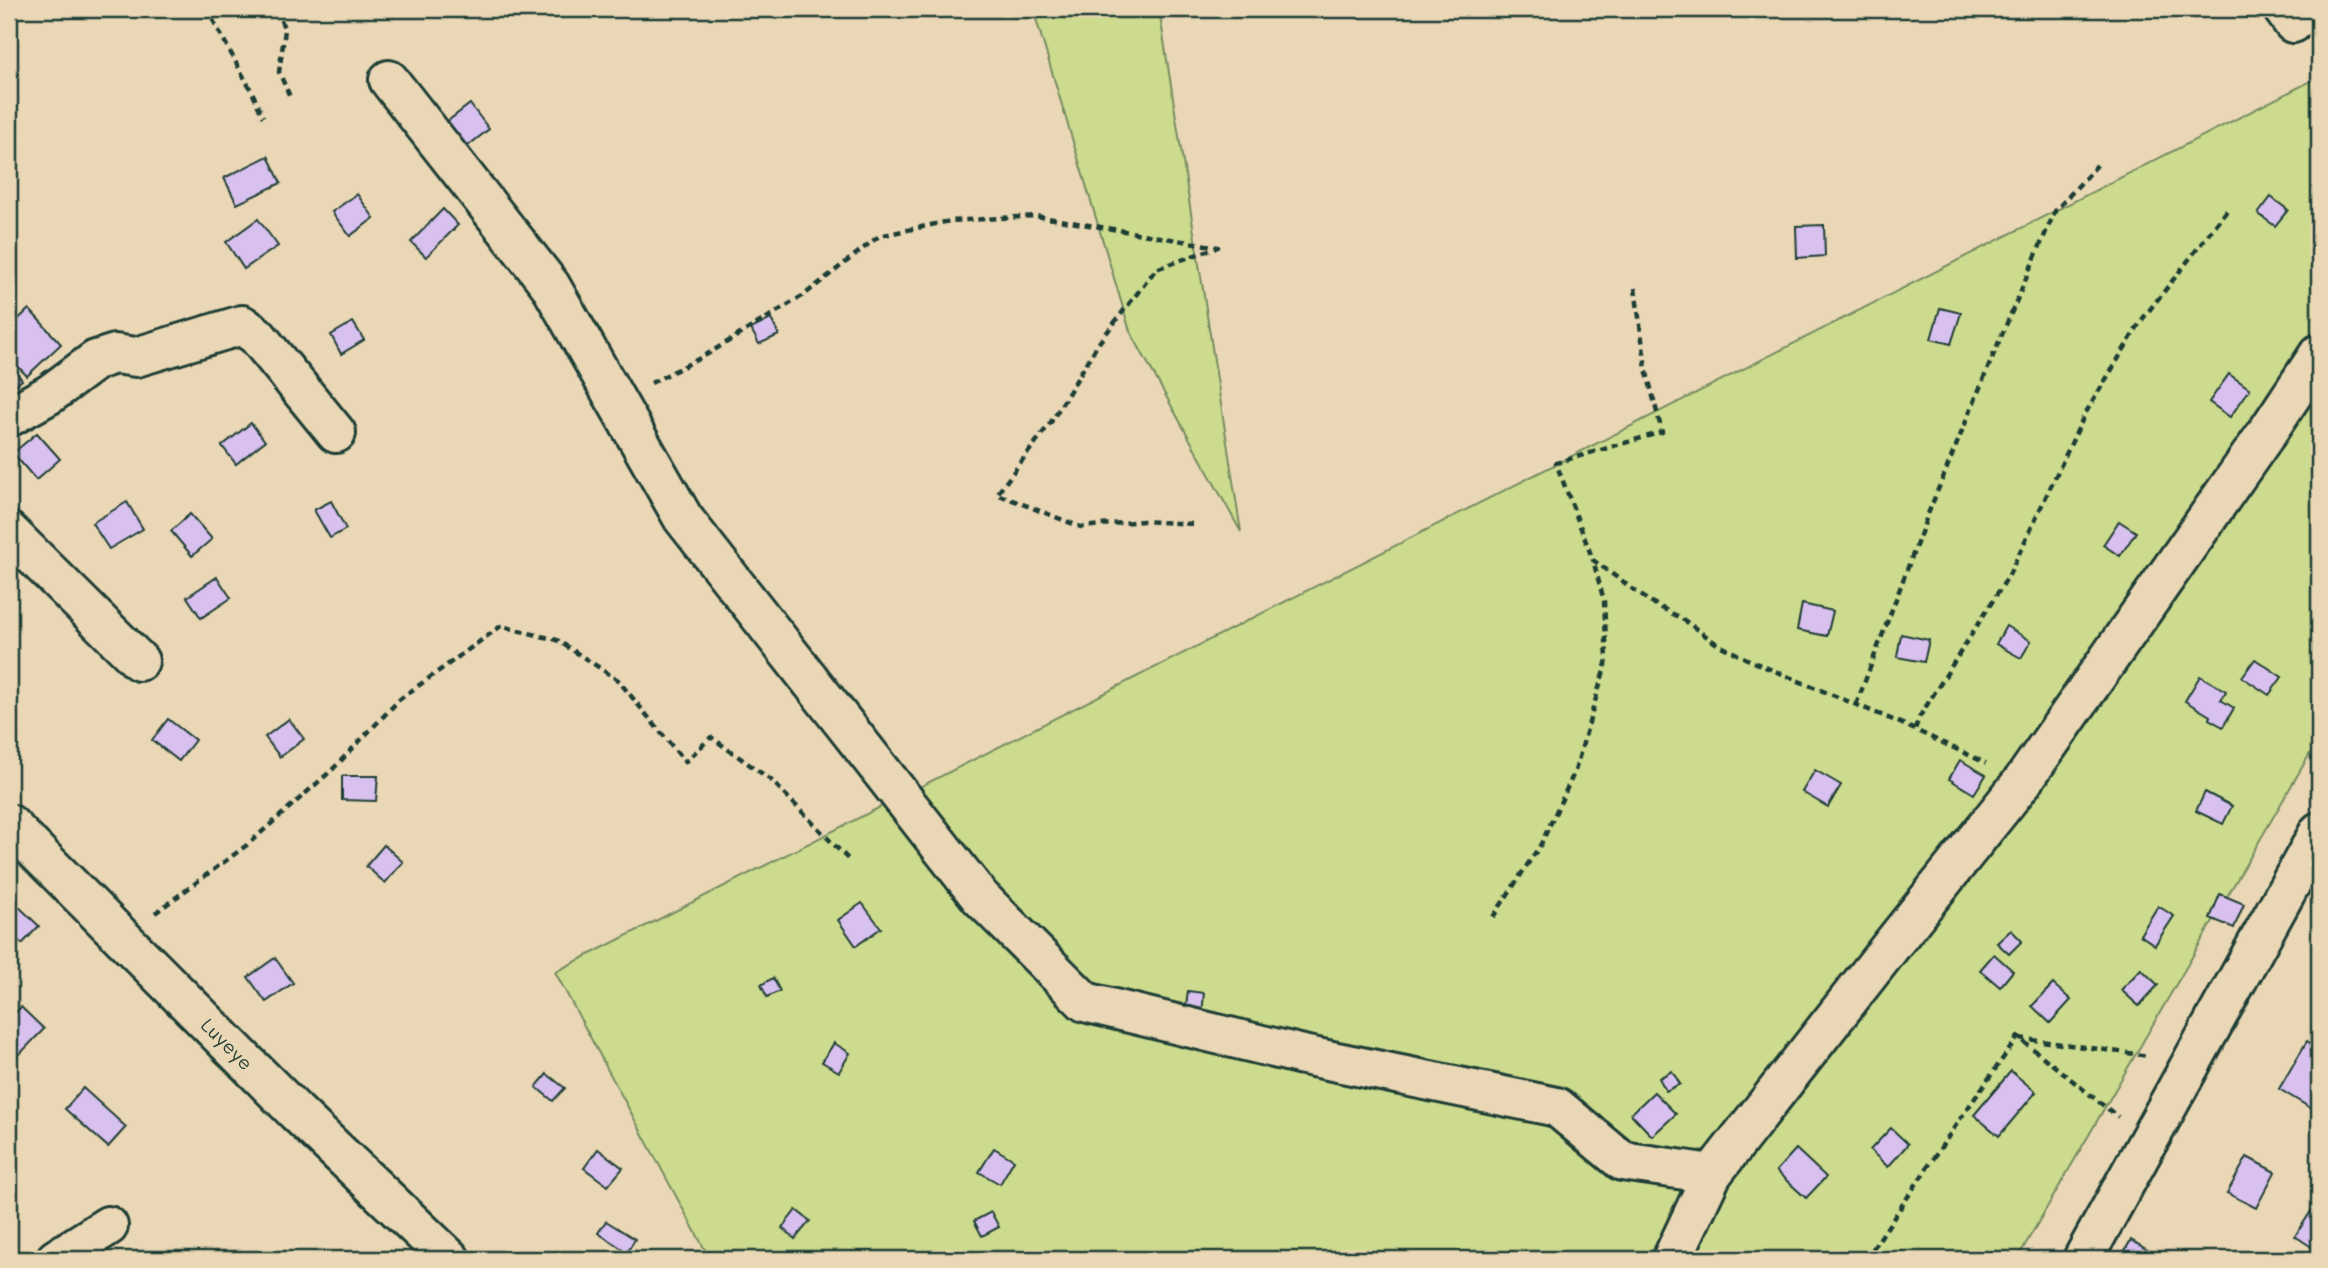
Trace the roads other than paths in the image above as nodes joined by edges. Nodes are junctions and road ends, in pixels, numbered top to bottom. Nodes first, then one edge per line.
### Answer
1 (389, 80) dead end
2 (2319, 355) edge
3 (9, 417) edge
4 (336, 433) dead end
5 (9, 532) edge
6 (139, 661) dead end
7 (9, 824) edge
8 (2319, 832) edge
9 (1712, 1174) junction
10 (108, 1226) dead end
11 (447, 1258) edge
12 (56, 1259) edge
13 (1672, 1259) edge
14 (2083, 1259) edge

1 - 9 street
2 - 9 street
3 - 4 street
5 - 6 street
7 - 11 street, Luyeye
8 - 14 street
9 - 13 street
10 - 12 street

